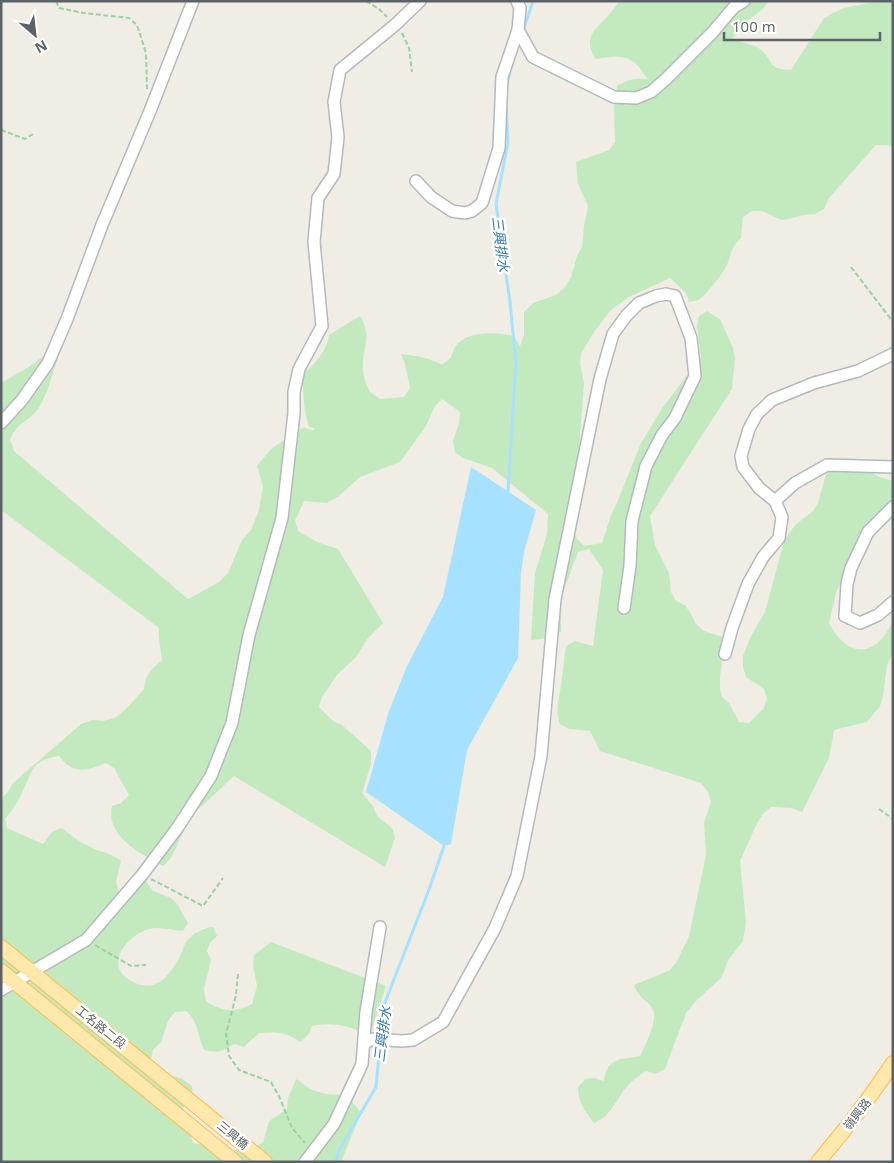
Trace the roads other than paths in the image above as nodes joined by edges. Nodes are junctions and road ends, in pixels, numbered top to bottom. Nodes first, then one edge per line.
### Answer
1 (193, 1) edge
2 (420, 1) edge
3 (517, 1) edge
4 (744, 1) edge
5 (518, 30) junction
6 (416, 181) dead end
7 (893, 354) edge
8 (1, 423) edge
9 (893, 467) edge
10 (776, 501) junction
11 (893, 507) edge
12 (893, 602) edge
13 (624, 608) dead end
14 (725, 654) dead end
15 (380, 927) dead end
16 (1, 947) edge
17 (1, 971) edge
18 (33, 972) junction
19 (14, 981) junction
20 (1, 990) edge
21 (364, 1043) junction
22 (893, 1063) edge
23 (200, 1108) joint
24 (190, 1124) joint
25 (235, 1162) edge
26 (265, 1162) edge
27 (305, 1162) edge
28 (818, 1162) edge

1 - 8 lane
2 - 18 lane
3 - 5 lane
4 - 5 lane
5 - 6 lane
7 - 10 lane
9 - 10 lane
10 - 14 lane
11 - 12 lane
13 - 21 lane
15 - 21 lane
16 - 18 main road, 工名路二段
17 - 19 main road, 工名路二段
18 - 19 lane
18 - 23 main road, 工名路二段
19 - 20 lane
19 - 24 main road, 工名路二段
21 - 27 lane
22 - 28 main road, 嶺興路
23 - 26 main road, 三興橋
24 - 25 main road, 三興橋

